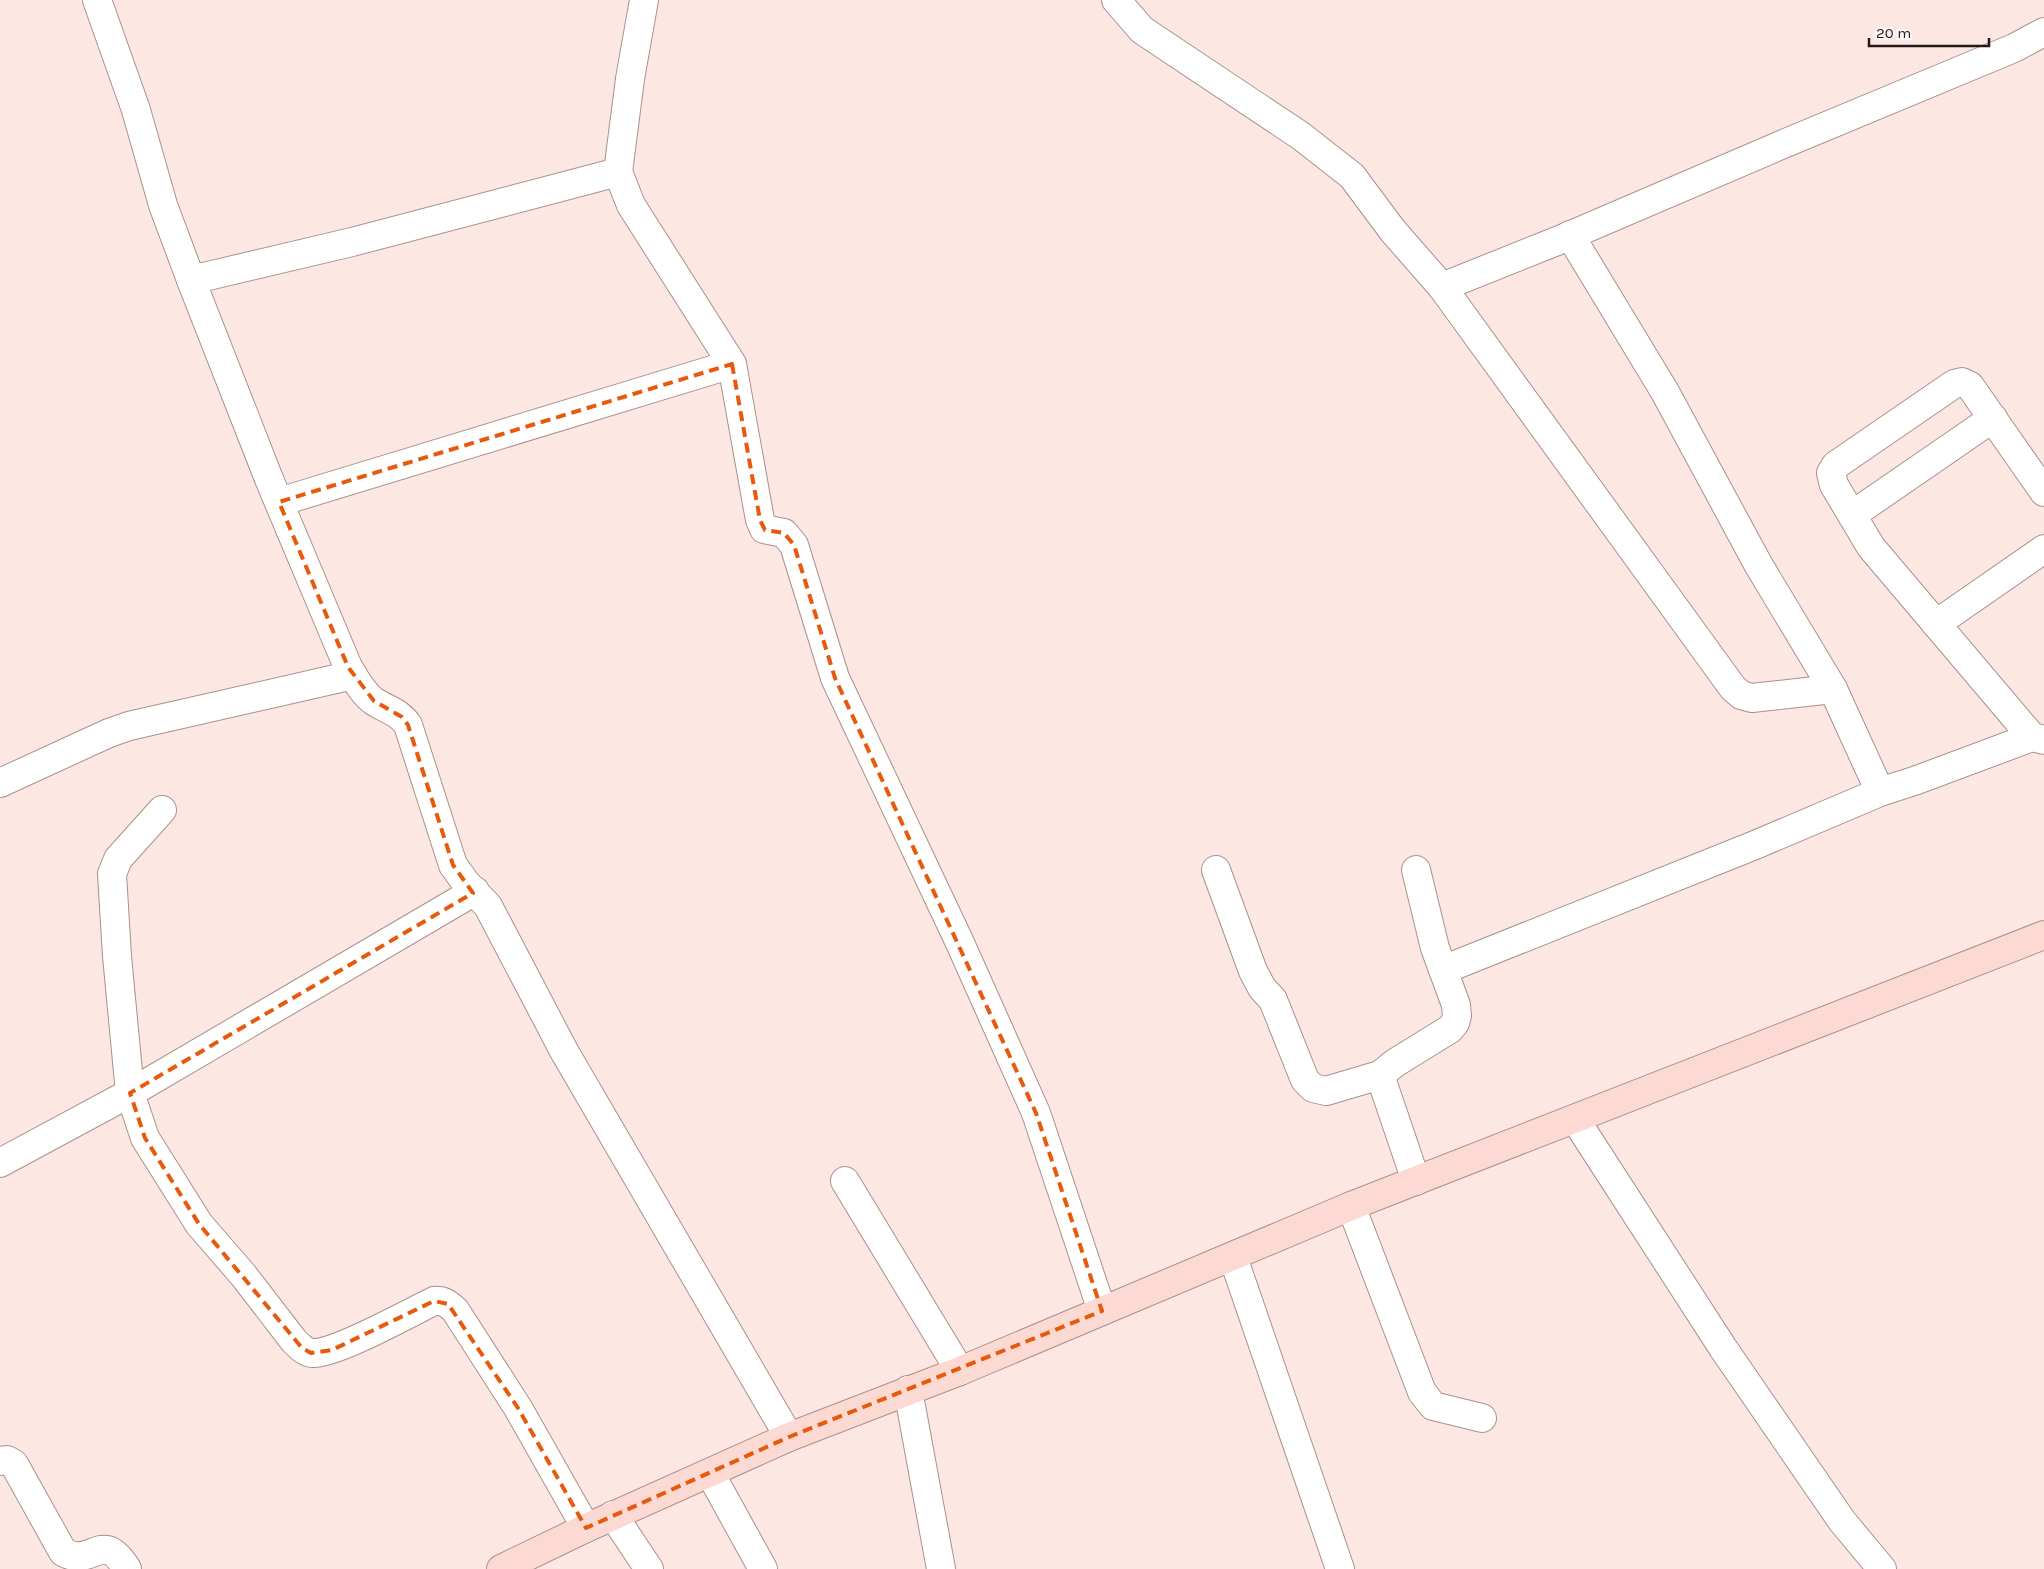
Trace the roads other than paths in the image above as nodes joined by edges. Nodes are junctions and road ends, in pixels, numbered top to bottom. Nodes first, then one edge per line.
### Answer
1 (97, 0) edge
2 (644, 0) edge
3 (1116, 0) edge
4 (2044, 32) edge
5 (618, 172) junction
6 (1570, 235) junction
7 (191, 280) junction
8 (1442, 287) junction
9 (732, 364) junction
10 (1992, 418) junction
11 (2044, 492) edge
12 (279, 502) junction
13 (1852, 515) junction
14 (2044, 549) edge
15 (1936, 624) junction
16 (354, 676) junction
17 (1833, 689) junction
18 (2038, 738) edge
19 (0, 783) edge
20 (1880, 792) junction
21 (162, 810) dead end
22 (1216, 870) dead end
23 (1416, 870) dead end
24 (475, 891) junction
25 (2044, 935) edge
26 (1443, 970) junction
27 (1380, 1074) junction
28 (130, 1093) junction
29 (1574, 1120) junction
30 (0, 1163) edge
31 (845, 1181) dead end
32 (1416, 1181) junction
33 (1350, 1206) junction
34 (1233, 1257) junction
35 (1102, 1311) junction
36 (960, 1371) junction
37 (908, 1390) junction
38 (1482, 1418) dead end
39 (789, 1437) junction
40 (0, 1461) edge
41 (710, 1473) junction
42 (613, 1515) junction
43 (586, 1528) junction
44 (128, 1569) edge
45 (501, 1569) edge
46 (649, 1569) edge
47 (764, 1569) edge
48 (941, 1569) edge
49 (1340, 1569) edge
50 (1882, 1569) edge

1 - 7 street
2 - 5 street
3 - 8 street
4 - 6 street
5 - 7 street
5 - 9 street
6 - 8 street
6 - 17 street
7 - 12 street
8 - 17 street
9 - 12 street
9 - 35 street
10 - 11 street
10 - 13 street
10 - 13 street
12 - 16 street
13 - 15 street
14 - 15 street
15 - 18 street
16 - 19 street
16 - 24 street
17 - 20 street
18 - 20 street
20 - 26 street
21 - 28 street
22 - 27 street
23 - 26 street
24 - 28 street
24 - 39 street
25 - 29 street
26 - 27 street
27 - 32 street
28 - 30 street
28 - 43 street
29 - 32 street
29 - 50 street
31 - 36 street
32 - 33 street
33 - 34 street
33 - 38 street
34 - 35 street
34 - 49 street
35 - 36 street
36 - 37 street
37 - 39 street
37 - 48 street
39 - 41 street
40 - 44 street
41 - 42 street
41 - 47 street
42 - 43 street
42 - 46 street
43 - 45 street

